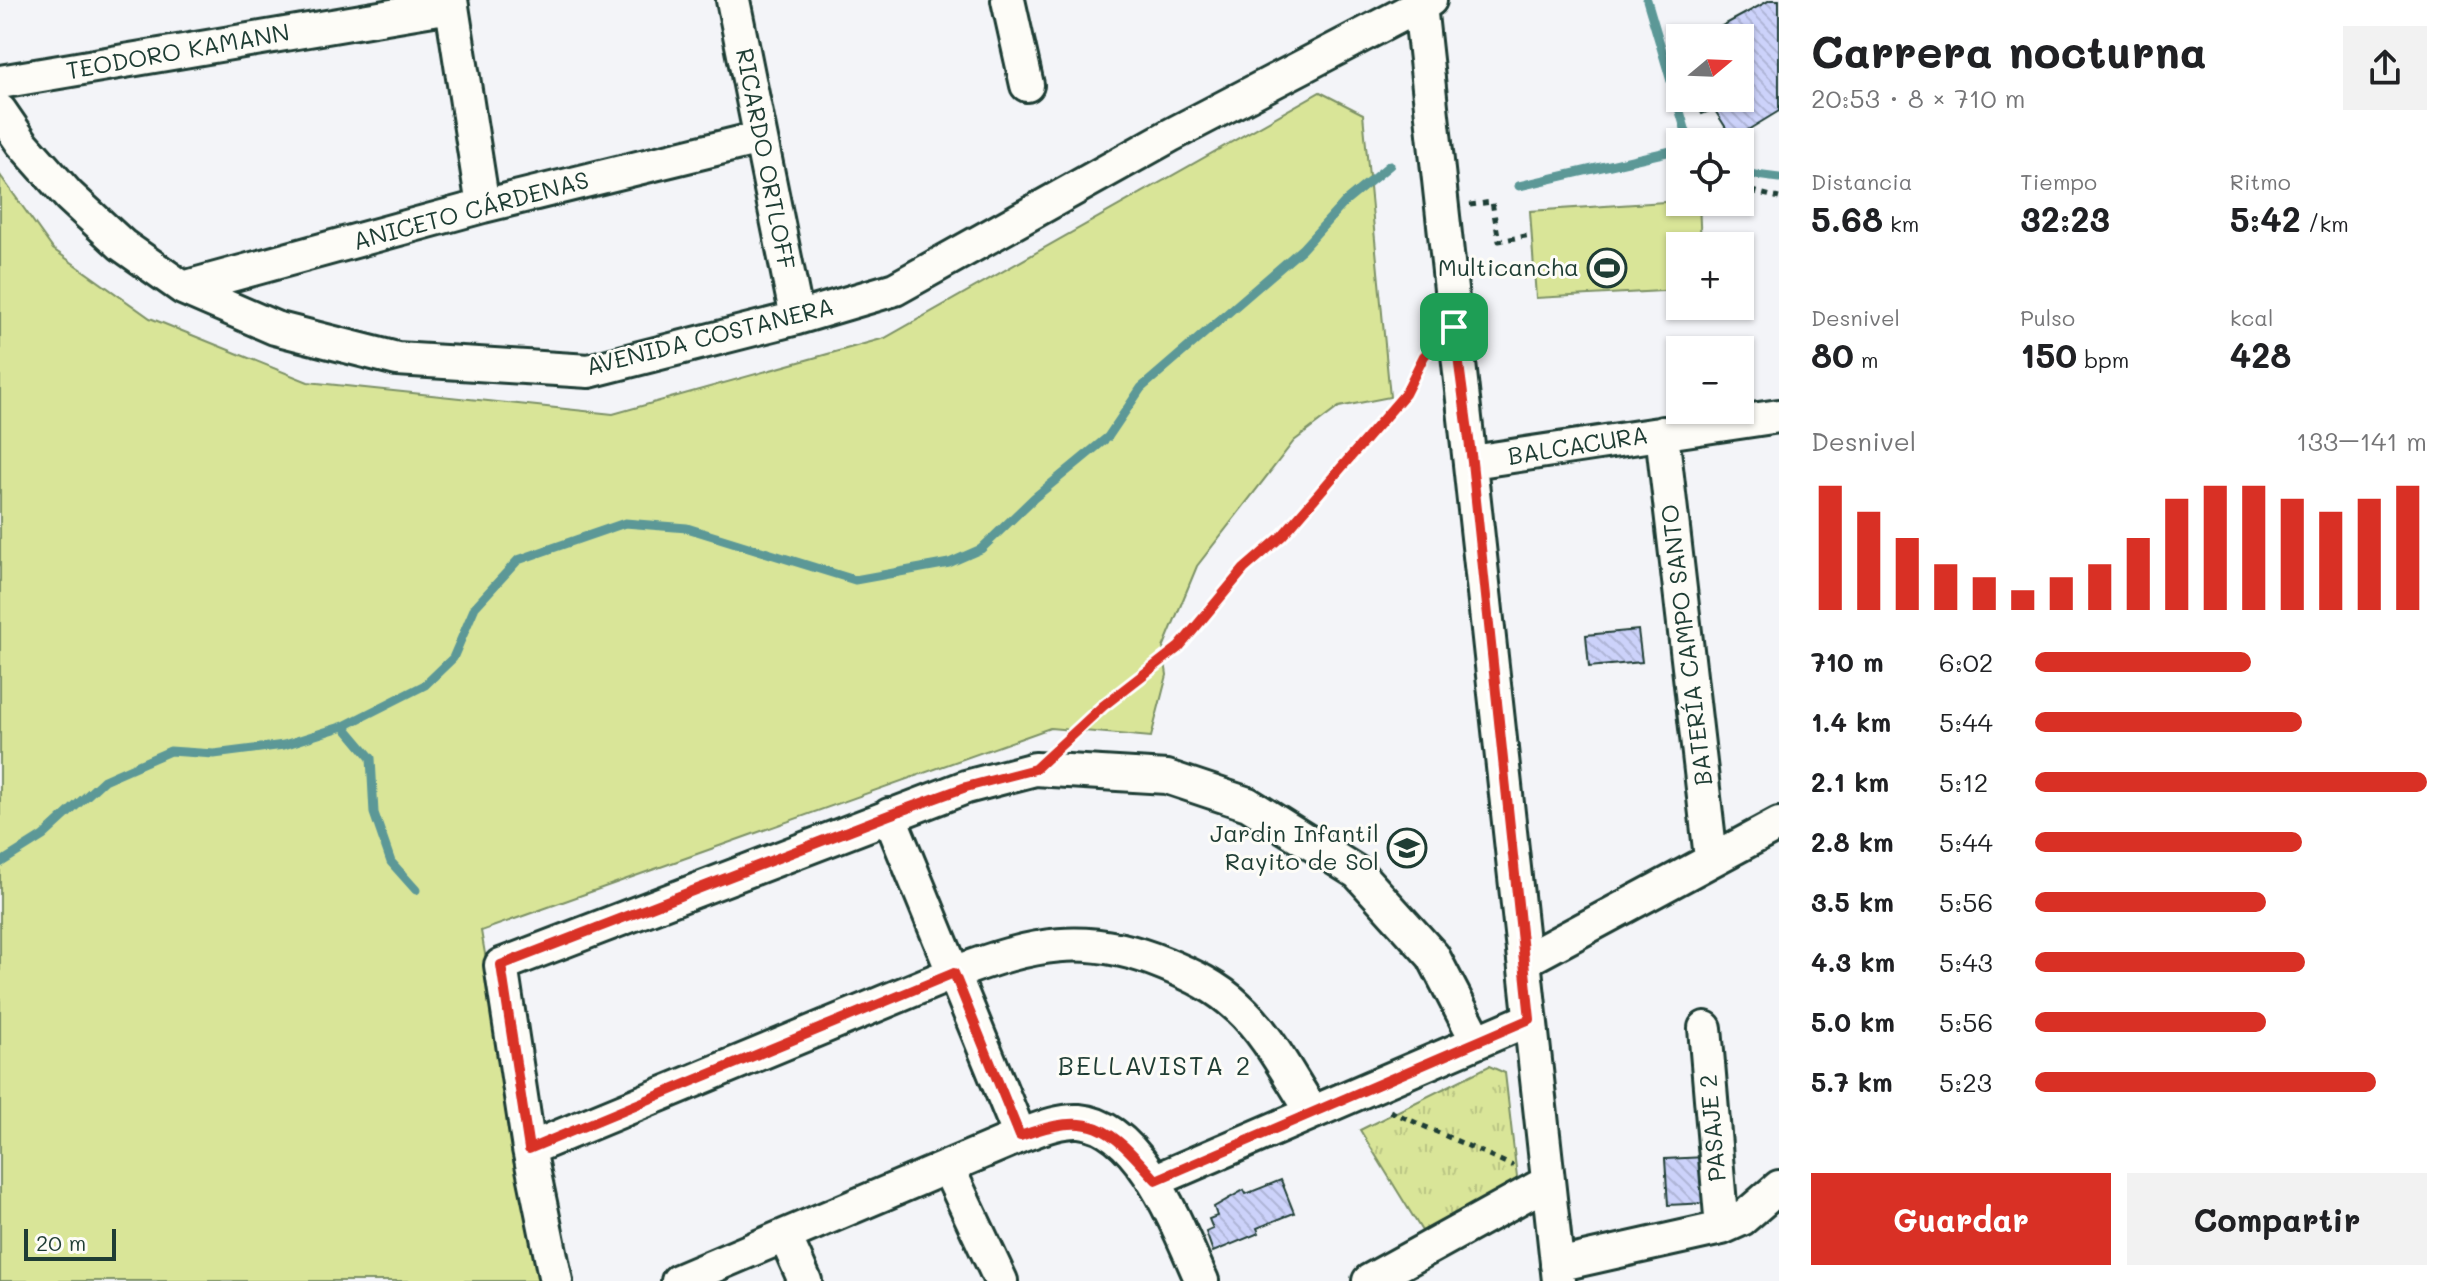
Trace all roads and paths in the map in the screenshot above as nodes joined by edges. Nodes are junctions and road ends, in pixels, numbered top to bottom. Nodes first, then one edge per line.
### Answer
1 (733, 0) edge
2 (1008, 0) edge
3 (451, 3) edge
4 (1425, 3) edge
5 (0, 82) edge
6 (1027, 85) dead end
7 (0, 111) edge
8 (760, 138) junction
9 (1754, 192) edge
10 (1779, 198) edge
11 (483, 206) junction
12 (1441, 209) junction
13 (1531, 235) dead end
14 (183, 288) junction
15 (797, 318) junction
16 (1454, 327) junction
17 (1779, 416) edge
18 (1662, 433) junction
19 (1472, 462) junction
20 (1035, 769) junction
21 (889, 815) junction
22 (1779, 824) edge
23 (1711, 858) junction
24 (1524, 961) junction
25 (954, 973) junction
26 (1530, 1019) junction
27 (1705, 1028) dead end
28 (1477, 1041) junction
29 (1353, 1094) junction
30 (1312, 1111) junction
31 (1020, 1136) junction
32 (529, 1149) junction
33 (1514, 1167) dead end
34 (948, 1168) junction
35 (1156, 1180) junction
36 (1548, 1182) junction
37 (1779, 1187) edge
38 (1722, 1228) junction
39 (785, 1236) junction
40 (1558, 1273) edge
41 (556, 1281) edge
42 (678, 1281) edge
43 (805, 1281) edge
44 (1001, 1281) edge
45 (1202, 1281) edge
46 (1369, 1281) edge

1 - 8 street, RICARDO ORTLOFF
2 - 6 street
3 - 5 street, TEODORO KAMANN
3 - 11 street
4 - 12 street
4 - 15 street, AVENIDA COSTANERA
7 - 14 street, AVENIDA COSTANERA
8 - 11 street, ANICETO CÁRDENAS
8 - 15 street, RICARDO ORTLOFF
9 - 10 path
11 - 14 street, ANICETO CÁRDENAS
12 - 13 path
12 - 16 street
14 - 15 street, AVENIDA COSTANERA
16 - 19 street
16 - 20 path
17 - 18 street, BALCACURA
18 - 19 street, BALCACURA
18 - 23 street, BATERÍA CAMPO SANTO
19 - 24 street
20 - 21 street
20 - 28 street
21 - 25 street
21 - 32 street
22 - 23 street
23 - 24 street
24 - 26 street
25 - 30 street
25 - 31 street
25 - 32 street
26 - 28 street
26 - 36 street
27 - 38 street, PASAJE 2
28 - 29 street
29 - 30 street
29 - 33 path
30 - 35 street
31 - 34 street
31 - 35 street
32 - 41 street
34 - 39 street
34 - 44 street
35 - 45 street
36 - 40 street
36 - 46 street
37 - 38 street
38 - 40 street
39 - 42 street
39 - 43 street

